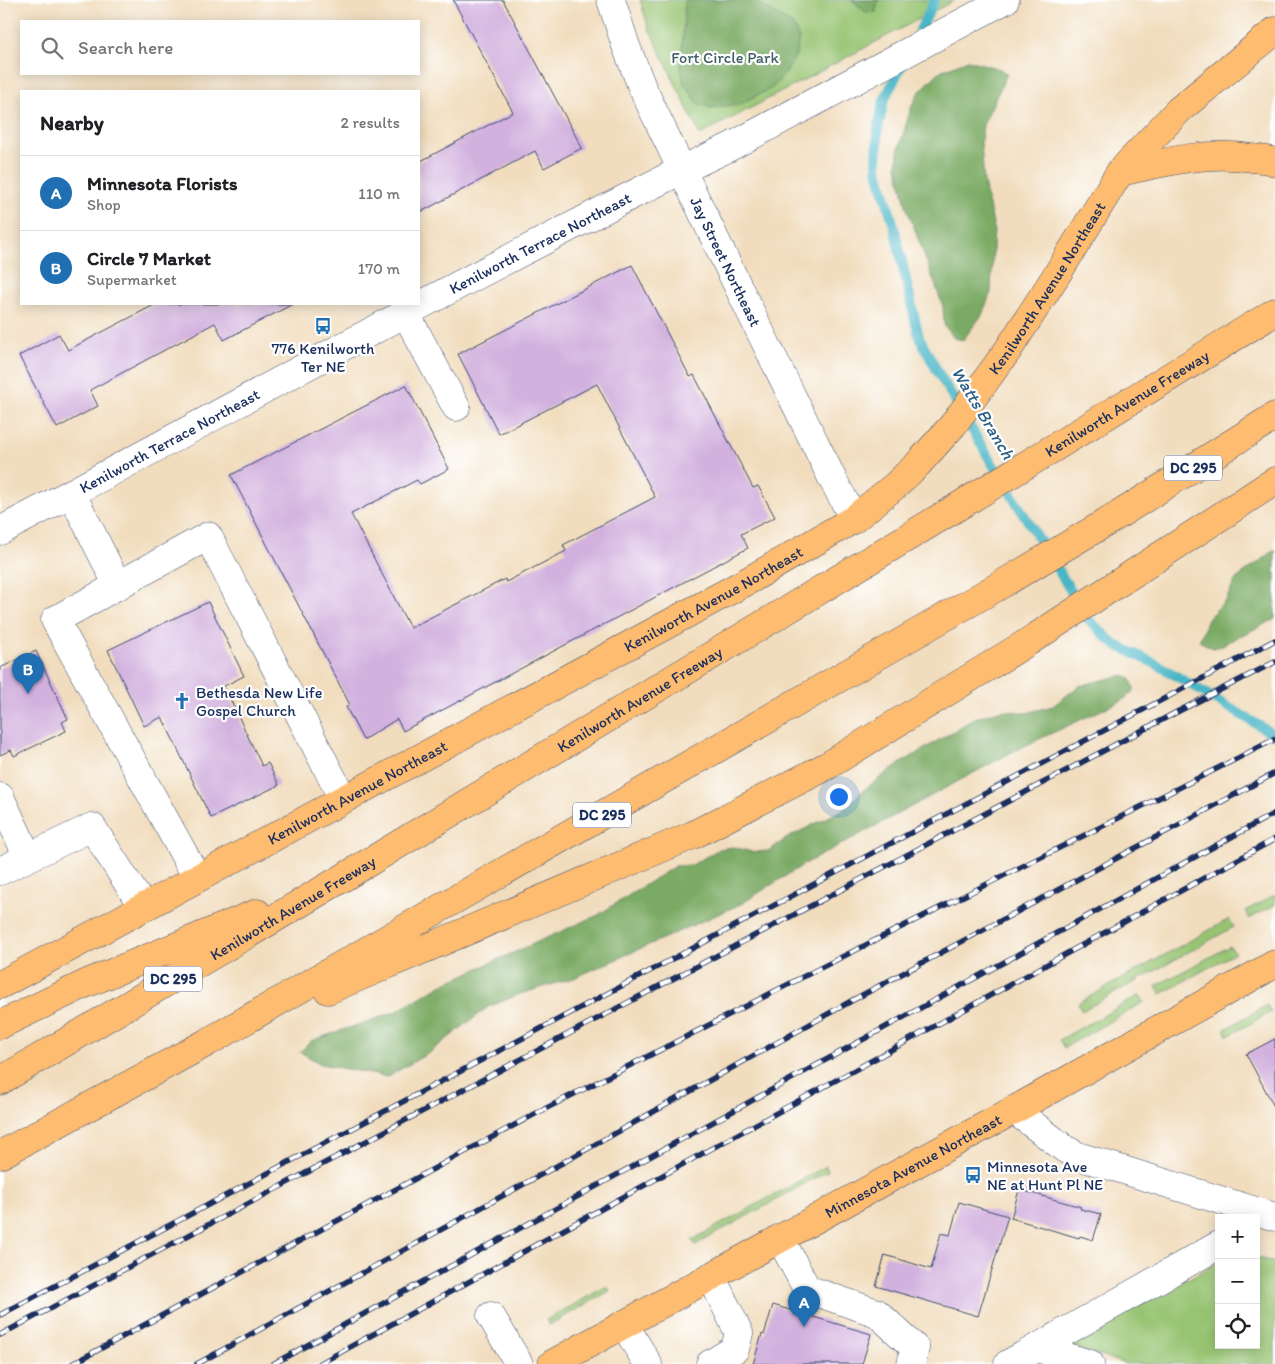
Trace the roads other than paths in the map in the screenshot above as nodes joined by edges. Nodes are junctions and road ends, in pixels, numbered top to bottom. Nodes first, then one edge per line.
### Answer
1 (611, 0) edge
2 (1001, 2) edge
3 (1275, 30) edge
4 (1275, 162) edge
5 (682, 169) junction
6 (1120, 172) junction
7 (420, 304) edge
8 (419, 305) edge
9 (405, 312) junction
10 (1275, 312) edge
11 (456, 407) dead end
12 (1275, 416) edge
13 (1275, 481) edge
14 (72, 494) junction
15 (854, 519) junction
16 (0, 532) edge
17 (118, 586) junction
18 (0, 797) edge
19 (343, 799) junction
20 (28, 857) junction
21 (0, 871) edge
22 (346, 876) junction
23 (197, 878) junction
24 (143, 907) junction
25 (1275, 964) edge
26 (0, 985) edge
27 (0, 1025) edge
28 (208, 1042) junction
29 (0, 1082) edge
30 (1014, 1110) junction
31 (0, 1156) edge
32 (1241, 1213) edge
33 (1275, 1218) edge
34 (780, 1238) junction
35 (1215, 1247) edge
36 (711, 1276) junction
37 (490, 1316) dead end
38 (624, 1324) junction
39 (1037, 1348) junction
40 (519, 1364) edge
41 (552, 1364) edge
42 (648, 1364) edge
43 (710, 1364) edge
44 (911, 1364) edge
45 (1008, 1364) edge
46 (1090, 1364) edge

1 - 5 street, Jay Street Northeast
2 - 5 street, Kenilworth Terrace Northeast
3 - 6 main road, Kenilworth Avenue Northeast
4 - 6 main road
5 - 7 street, Kenilworth Terrace Northeast
5 - 15 street, Jay Street Northeast
6 - 15 main road, Kenilworth Avenue Northeast
8 - 9 street, Kenilworth Terrace Northeast
9 - 11 street
9 - 14 street, Kenilworth Terrace Northeast
10 - 22 main road, Kenilworth Avenue Freeway / DC 295
12 - 28 main road, DC 295
13 - 28 main road
14 - 16 street, Kenilworth Terrace Northeast
14 - 17 street
15 - 19 main road, Kenilworth Avenue Northeast
17 - 19 street
17 - 23 street
18 - 20 street
19 - 23 main road, Kenilworth Avenue Northeast
20 - 21 street
20 - 24 street
22 - 27 main road
22 - 29 main road, Kenilworth Avenue Freeway / DC 295
23 - 24 main road, Kenilworth Avenue Northeast
24 - 26 main road, Kenilworth Avenue Northeast
25 - 30 main road, Minnesota Avenue Northeast
28 - 31 main road, DC 295
30 - 32 street
30 - 34 main road, Minnesota Avenue Northeast
32 - 33 street
34 - 36 main road, Minnesota Avenue Northeast
34 - 44 street
35 - 39 street
36 - 38 main road, Minnesota Avenue Northeast
36 - 43 street
37 - 40 street
38 - 41 main road, Minnesota Avenue Northeast
38 - 42 street
39 - 45 street
39 - 46 street

